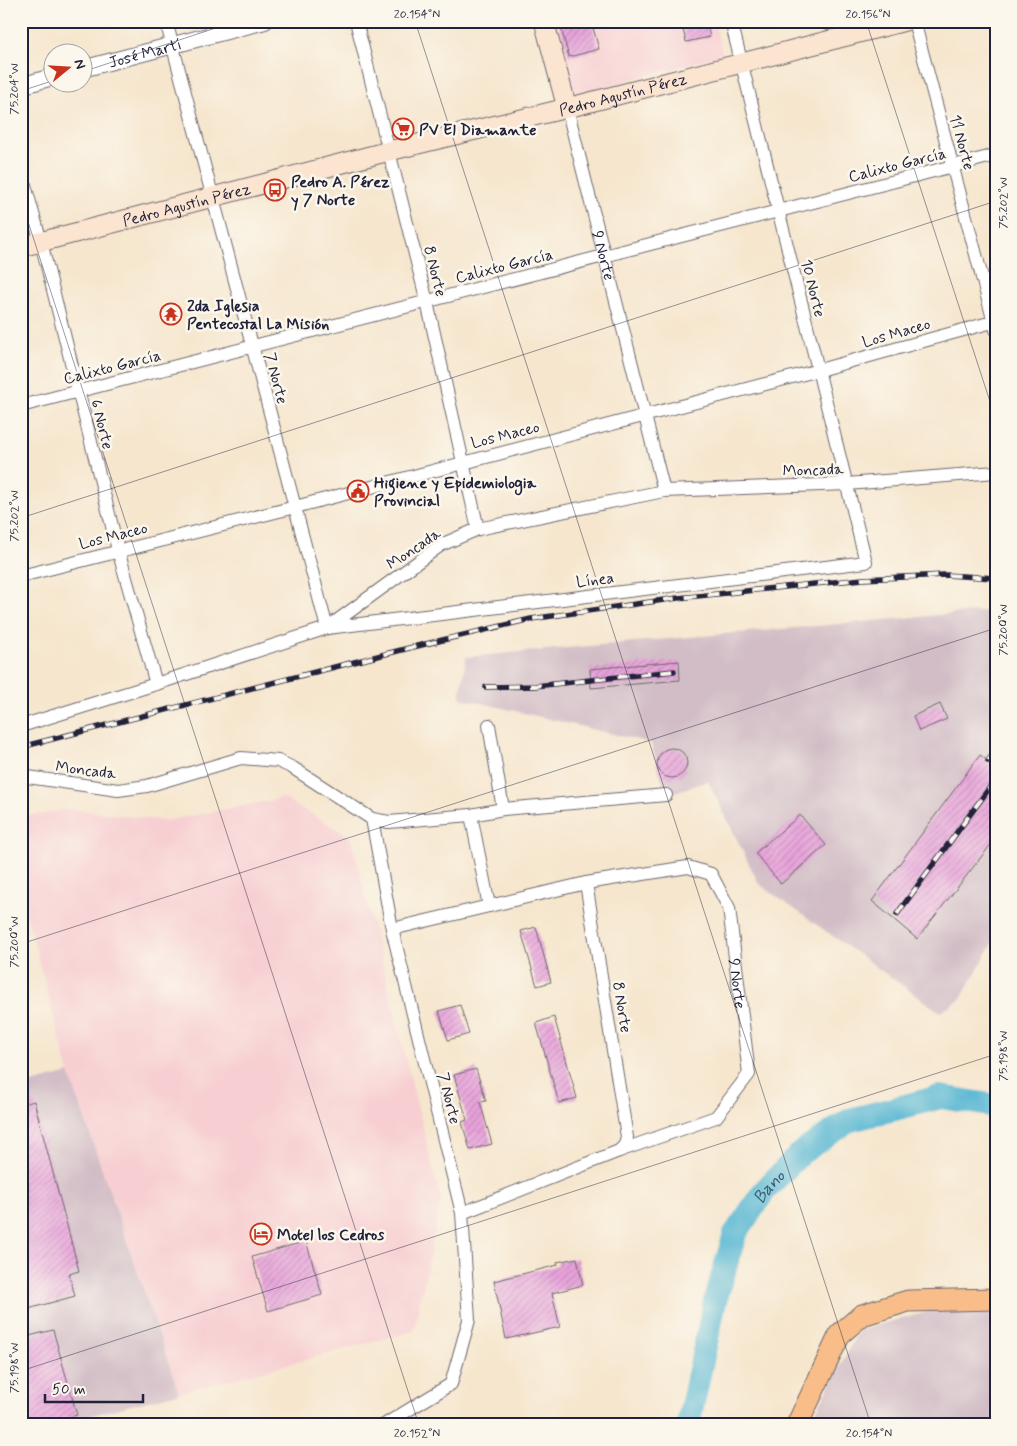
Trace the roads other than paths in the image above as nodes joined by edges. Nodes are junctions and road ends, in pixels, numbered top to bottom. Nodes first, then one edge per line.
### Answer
1 (166, 21) edge
2 (265, 21) edge
3 (356, 21) edge
4 (544, 21) edge
5 (731, 21) edge
6 (905, 21) edge
7 (914, 21) edge
8 (173, 45) junction
9 (741, 63) junction
10 (92, 66) edge
11 (42, 80) edge
12 (21, 86) edge
13 (567, 108) junction
14 (390, 151) junction
15 (996, 155) edge
16 (952, 166) junction
17 (21, 171) edge
18 (212, 198) junction
19 (778, 211) junction
20 (41, 242) junction
21 (21, 247) edge
22 (606, 256) junction
23 (427, 302) junction
24 (995, 324) edge
25 (252, 347) junction
26 (819, 370) junction
27 (78, 391) junction
28 (21, 406) edge
29 (646, 414) junction
30 (463, 462) junction
31 (996, 472) edge
32 (847, 484) junction
33 (664, 491) junction
34 (294, 507) junction
35 (478, 529) junction
36 (118, 550) junction
37 (866, 562) joint
38 (21, 576) edge
39 (327, 628) junction
40 (156, 684) junction
41 (489, 725) dead end
42 (21, 726) edge
43 (21, 776) edge
44 (666, 795) dead end
45 (503, 809) junction
46 (471, 815) junction
47 (372, 819) junction
48 (586, 883) junction
49 (489, 906) junction
50 (392, 929) junction
51 (619, 1151) junction
52 (462, 1213) junction
53 (996, 1299) edge
54 (384, 1425) edge
55 (797, 1425) edge

1 - 8 street, 7 Norte
2 - 8 street, José Martí
3 - 14 street, 8 Norte
4 - 13 main road, 9 Norte
5 - 9 street, 10 Norte
6 - 9 main road, Pedro Agustín Pérez
7 - 16 street, 11 Norte
8 - 10 street, José Martí
8 - 18 street, 7 Norte
9 - 13 main road, Pedro Agustín Pérez
9 - 19 street, 10 Norte
11 - 12 street
13 - 14 main road, Pedro Agustín Pérez
13 - 22 street, 9 Norte
14 - 18 main road, Pedro Agustín Pérez
14 - 23 street, 8 Norte
15 - 16 street, Calixto García
16 - 19 street, Calixto García
16 - 24 street, 11 Norte
17 - 20 street, 6 Norte
18 - 20 main road, Pedro Agustín Pérez
18 - 25 street, 7 Norte
19 - 22 street, Calixto García
19 - 26 street, 10 Norte
20 - 21 main road, Pedro Agustín Pérez
20 - 27 street, 6 Norte
22 - 23 street, Calixto García
22 - 29 street, 9 Norte
23 - 25 street, Calixto García
23 - 30 street, 8 Norte
24 - 26 street, Los Maceo
25 - 27 street, Calixto García
25 - 34 street, 7 Norte
26 - 29 street, Los Maceo
26 - 32 street, 10 Norte
27 - 28 street, Calixto García
27 - 36 street, 6 Norte
29 - 30 street, Los Maceo
29 - 33 street, 9 Norte
30 - 34 street, Los Maceo
30 - 35 street, 8 Norte
31 - 32 street, Moncada
32 - 33 street, Moncada
32 - 37 street, 10 Norte
33 - 35 street, Moncada
34 - 36 street, Los Maceo
34 - 39 street, 7 Norte
35 - 39 street, Moncada
36 - 38 street, Los Maceo
36 - 40 street, 6 Norte
37 - 39 street, Línea
39 - 40 street, Moncada
40 - 42 street, Moncada
41 - 45 street
43 - 47 street, Moncada
44 - 45 street
45 - 46 street
46 - 47 street
46 - 49 street
47 - 50 street, 7 Norte
48 - 49 street
48 - 51 street, 8 Norte
48 - 51 street, 9 Norte
49 - 50 street
50 - 52 street, 7 Norte
51 - 52 street, 9 Norte
52 - 54 street, 7 Norte
53 - 55 main road

